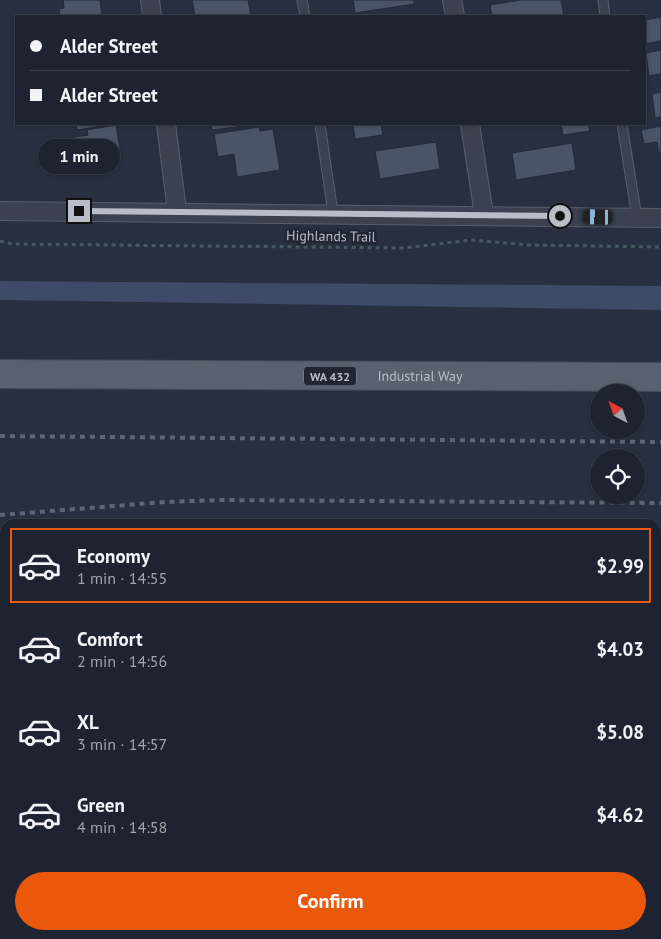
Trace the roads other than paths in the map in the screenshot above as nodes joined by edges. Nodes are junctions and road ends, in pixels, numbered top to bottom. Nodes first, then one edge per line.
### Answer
1 (150, 0) edge
2 (302, 0) edge
3 (452, 0) edge
4 (603, 0) edge
5 (152, 15) edge
6 (305, 15) edge
7 (454, 15) edge
8 (605, 15) edge
9 (166, 125) edge
10 (320, 125) edge
11 (470, 125) edge
12 (622, 125) edge
13 (0, 211) edge
14 (177, 211) junction
15 (333, 213) junction
16 (484, 215) junction
17 (637, 218) junction
18 (661, 218) edge
19 (0, 374) edge
20 (661, 377) edge

1 - 5 street
2 - 6 lane
3 - 7 street
4 - 8 lane
9 - 14 street
10 - 15 lane
11 - 16 street
12 - 17 lane
13 - 14 street
14 - 15 street
15 - 16 street
16 - 17 street
17 - 18 street
19 - 20 main road, Industrial Way / WA 432

